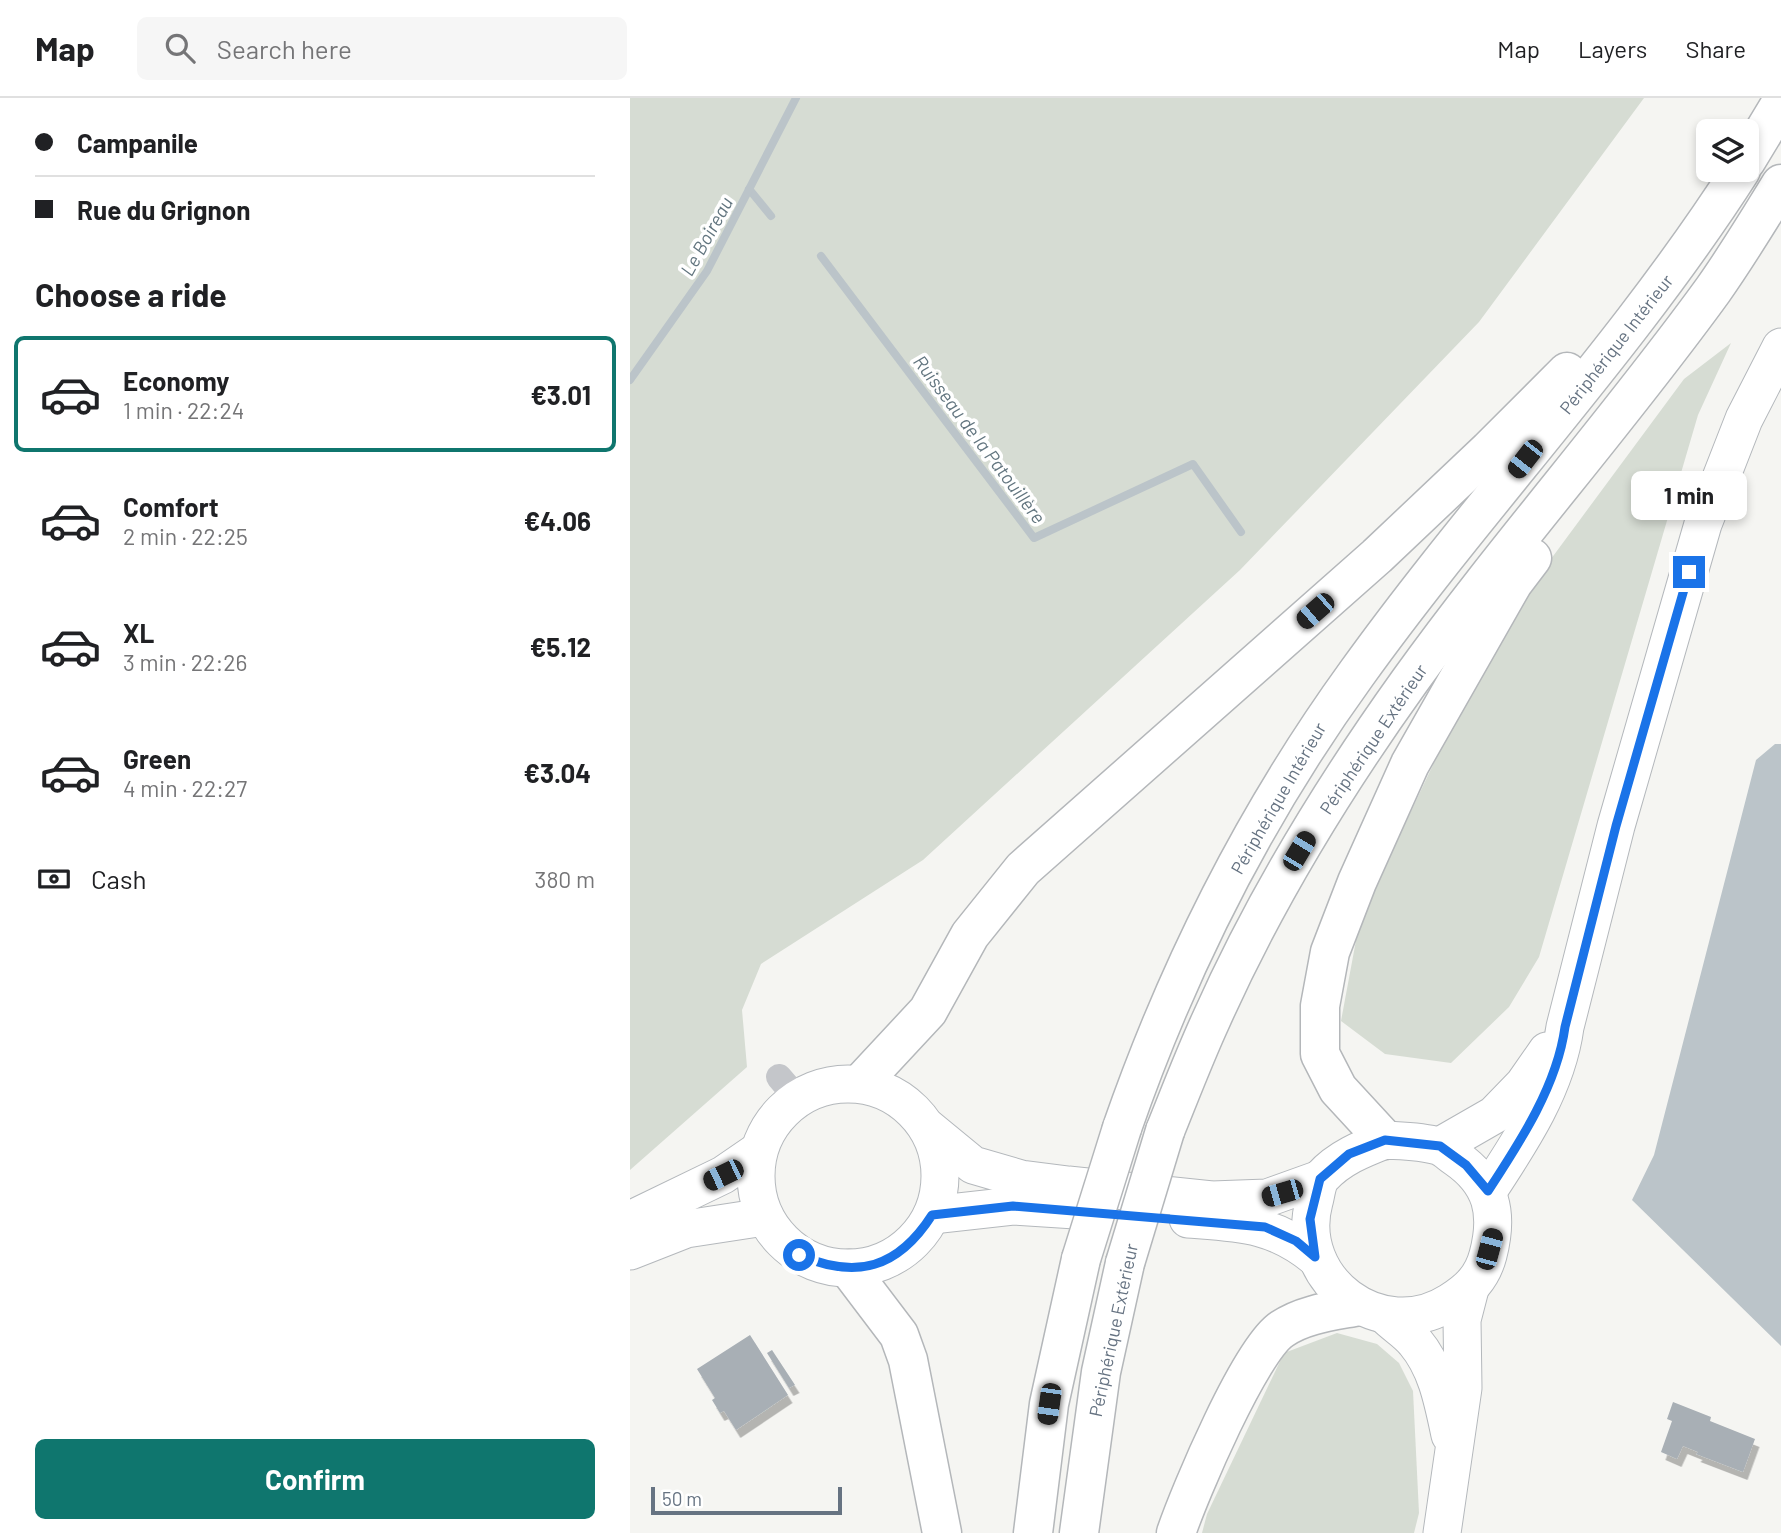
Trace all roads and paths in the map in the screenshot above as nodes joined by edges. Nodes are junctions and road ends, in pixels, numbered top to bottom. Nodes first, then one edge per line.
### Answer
1 (1781, 103) edge
2 (1759, 139) edge
3 (1733, 182) edge
4 (1781, 184) edge
5 (1621, 338) junction
6 (1781, 347) edge
7 (1634, 395) junction
8 (1565, 1027) junction
9 (861, 1083) junction
10 (928, 1128) junction
11 (1385, 1140) junction
12 (1440, 1146) junction
13 (758, 1151) junction
14 (1320, 1179) junction
15 (1488, 1191) junction
16 (932, 1215) junction
17 (764, 1217) junction
18 (630, 1220) edge
19 (630, 1251) edge
20 (1315, 1257) junction
21 (849, 1269) junction
22 (1470, 1289) junction
23 (1372, 1311) junction
24 (1454, 1453) junction
25 (942, 1533) edge
26 (1033, 1533) edge
27 (1079, 1533) edge
28 (1176, 1533) edge
29 (1442, 1533) edge

1 - 2 highway
3 - 5 highway, Périphérique Intérieur
4 - 7 highway, Périphérique Extérieur
5 - 9 highway
5 - 26 highway, Périphérique Intérieur, bridge
6 - 8 main road
7 - 11 highway
7 - 27 highway, Périphérique Extérieur, bridge
8 - 12 main road
8 - 15 main road
9 - 10 main road
9 - 13 main road
10 - 14 main road
10 - 16 main road
11 - 12 main road
11 - 14 main road
12 - 15 main road
13 - 17 main road
13 - 18 main road
14 - 20 main road
15 - 22 main road
16 - 20 main road
16 - 21 main road
17 - 19 main road
17 - 21 main road
20 - 23 main road
21 - 25 highway
22 - 23 main road
22 - 24 main road
23 - 24 main road
23 - 28 highway
24 - 29 main road

